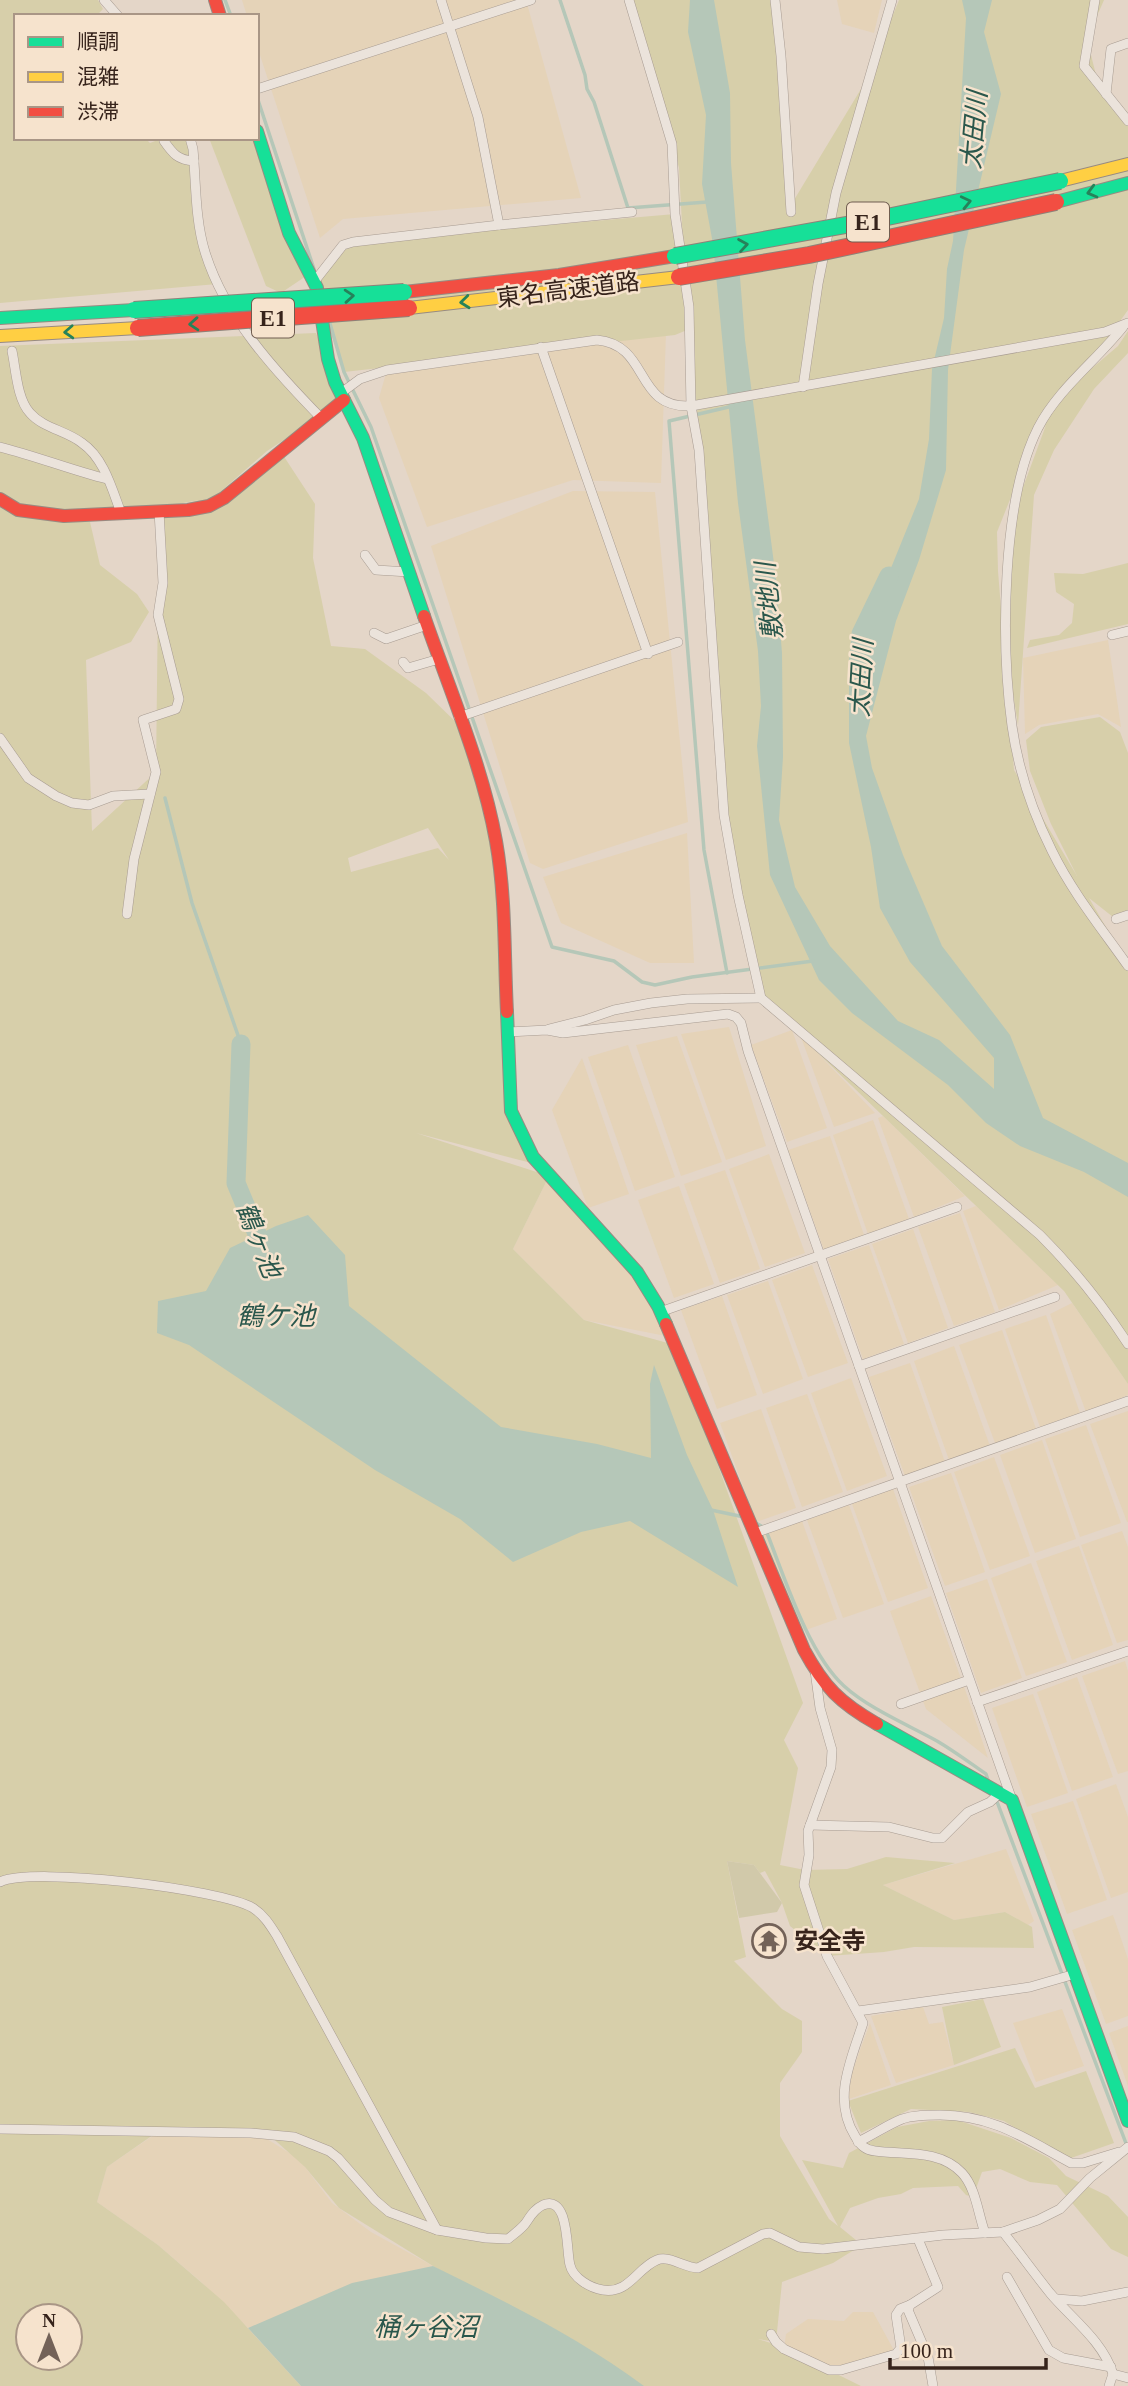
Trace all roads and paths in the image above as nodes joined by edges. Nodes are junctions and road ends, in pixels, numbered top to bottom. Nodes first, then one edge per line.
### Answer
1 (104, 0) edge
2 (441, 0) edge
3 (531, 0) edge
4 (629, 0) edge
5 (775, 0) edge
6 (892, 0) edge
7 (1095, 0) edge
8 (116, 14) edge
9 (449, 26) junction
10 (1128, 43) edge
11 (259, 88) edge
12 (1106, 94) junction
13 (1128, 121) edge
14 (259, 137) edge
15 (190, 140) edge
16 (164, 142) dead end
17 (194, 161) junction
18 (1128, 164) edge
19 (1128, 183) edge
20 (632, 212) dead end
21 (791, 212) dead end
22 (499, 225) junction
23 (314, 282) junction
24 (0, 318) edge
25 (1126, 324) edge
26 (0, 335) edge
27 (541, 347) junction
28 (12, 351) dead end
29 (803, 387) junction
30 (343, 397) junction
31 (691, 406) junction
32 (322, 419) junction
33 (0, 447) edge
34 (107, 478) junction
35 (0, 499) edge
36 (159, 511) junction
37 (121, 513) junction
38 (365, 555) dead end
39 (408, 572) junction
40 (427, 625) junction
41 (1128, 631) edge
42 (374, 633) dead end
43 (1112, 635) dead end
44 (678, 642) dead end
45 (648, 654) junction
46 (439, 659) junction
47 (403, 662) dead end
48 (459, 717) junction
49 (0, 738) edge
50 (150, 794) junction
51 (127, 914) dead end
52 (1128, 915) edge
53 (1116, 919) dead end
54 (1128, 966) edge
55 (761, 998) junction
56 (547, 1030) junction
57 (507, 1032) junction
58 (957, 1207) dead end
59 (821, 1256) junction
60 (1055, 1297) dead end
61 (660, 1312) junction
62 (1128, 1345) edge
63 (859, 1366) junction
64 (1128, 1401) edge
65 (900, 1482) junction
66 (755, 1534) junction
67 (1128, 1651) edge
68 (815, 1671) junction
69 (969, 1680) junction
70 (977, 1702) junction
71 (901, 1704) dead end
72 (1006, 1796) junction
73 (810, 1825) junction
74 (0, 1882) edge
75 (1075, 1974) junction
76 (858, 2011) junction
77 (1128, 2121) edge
78 (0, 2129) edge
79 (858, 2142) junction
80 (1126, 2149) edge
81 (437, 2230) junction
82 (1003, 2232) junction
83 (985, 2233) junction
84 (918, 2239) junction
85 (1007, 2277) dead end
86 (1128, 2292) edge
87 (1056, 2300) junction
88 (910, 2305) junction
89 (771, 2334) dead end
90 (1112, 2371) junction
91 (1128, 2378) edge
92 (933, 2386) edge
93 (1108, 2386) edge

1 - 8 street
2 - 9 street
3 - 9 street
4 - 31 street
5 - 21 street
6 - 29 street
7 - 12 street
9 - 11 street
9 - 22 street
10 - 12 street
12 - 13 street
14 - 23 main road
15 - 17 street
16 - 17 street
17 - 32 street
24 -> 18 main road, 東名高速道路 / E1, bridge
19 -> 26 main road, 東名高速道路 / E1, bridge
20 - 22 street
22 - 23 street
23 - 30 main road
25 - 29 street
25 - 54 street
27 - 30 street
27 - 31 street
27 - 45 street
28 - 34 street
29 - 31 street
30 - 32 main road
30 - 39 main road
31 - 55 street
32 - 36 main road
33 - 34 street
34 - 37 street
35 - 37 main road
36 - 37 main road
36 - 50 street
38 - 39 street
39 - 40 main road
40 - 42 street
40 - 46 main road
41 - 43 street
44 - 45 street
45 - 48 street
46 - 47 street
46 - 48 main road
48 - 57 main road
49 - 50 street
50 - 51 street
52 - 53 street
55 - 56 street
55 - 62 street
56 - 57 street
56 - 59 street
57 - 61 main road
58 - 59 street
59 - 61 street
59 - 63 street
60 - 63 street
61 - 66 main road
63 - 65 street
64 - 65 street
65 - 66 street
65 - 69 street
66 - 68 main road
67 - 70 street
68 - 72 main road
68 - 73 street
69 - 70 street
69 - 71 street
70 - 72 street
72 - 73 street
72 - 75 main road
73 - 76 street
74 - 81 street
75 - 76 street
75 - 77 main road
76 - 79 street
78 - 81 street
79 - 80 street
79 - 83 street
80 - 82 street
81 - 84 street
82 - 83 street
82 - 87 street
83 - 84 street
84 - 88 street
85 - 90 street
86 - 87 street
87 - 90 street
88 - 89 street
88 - 92 street
90 - 91 street
90 - 93 street

